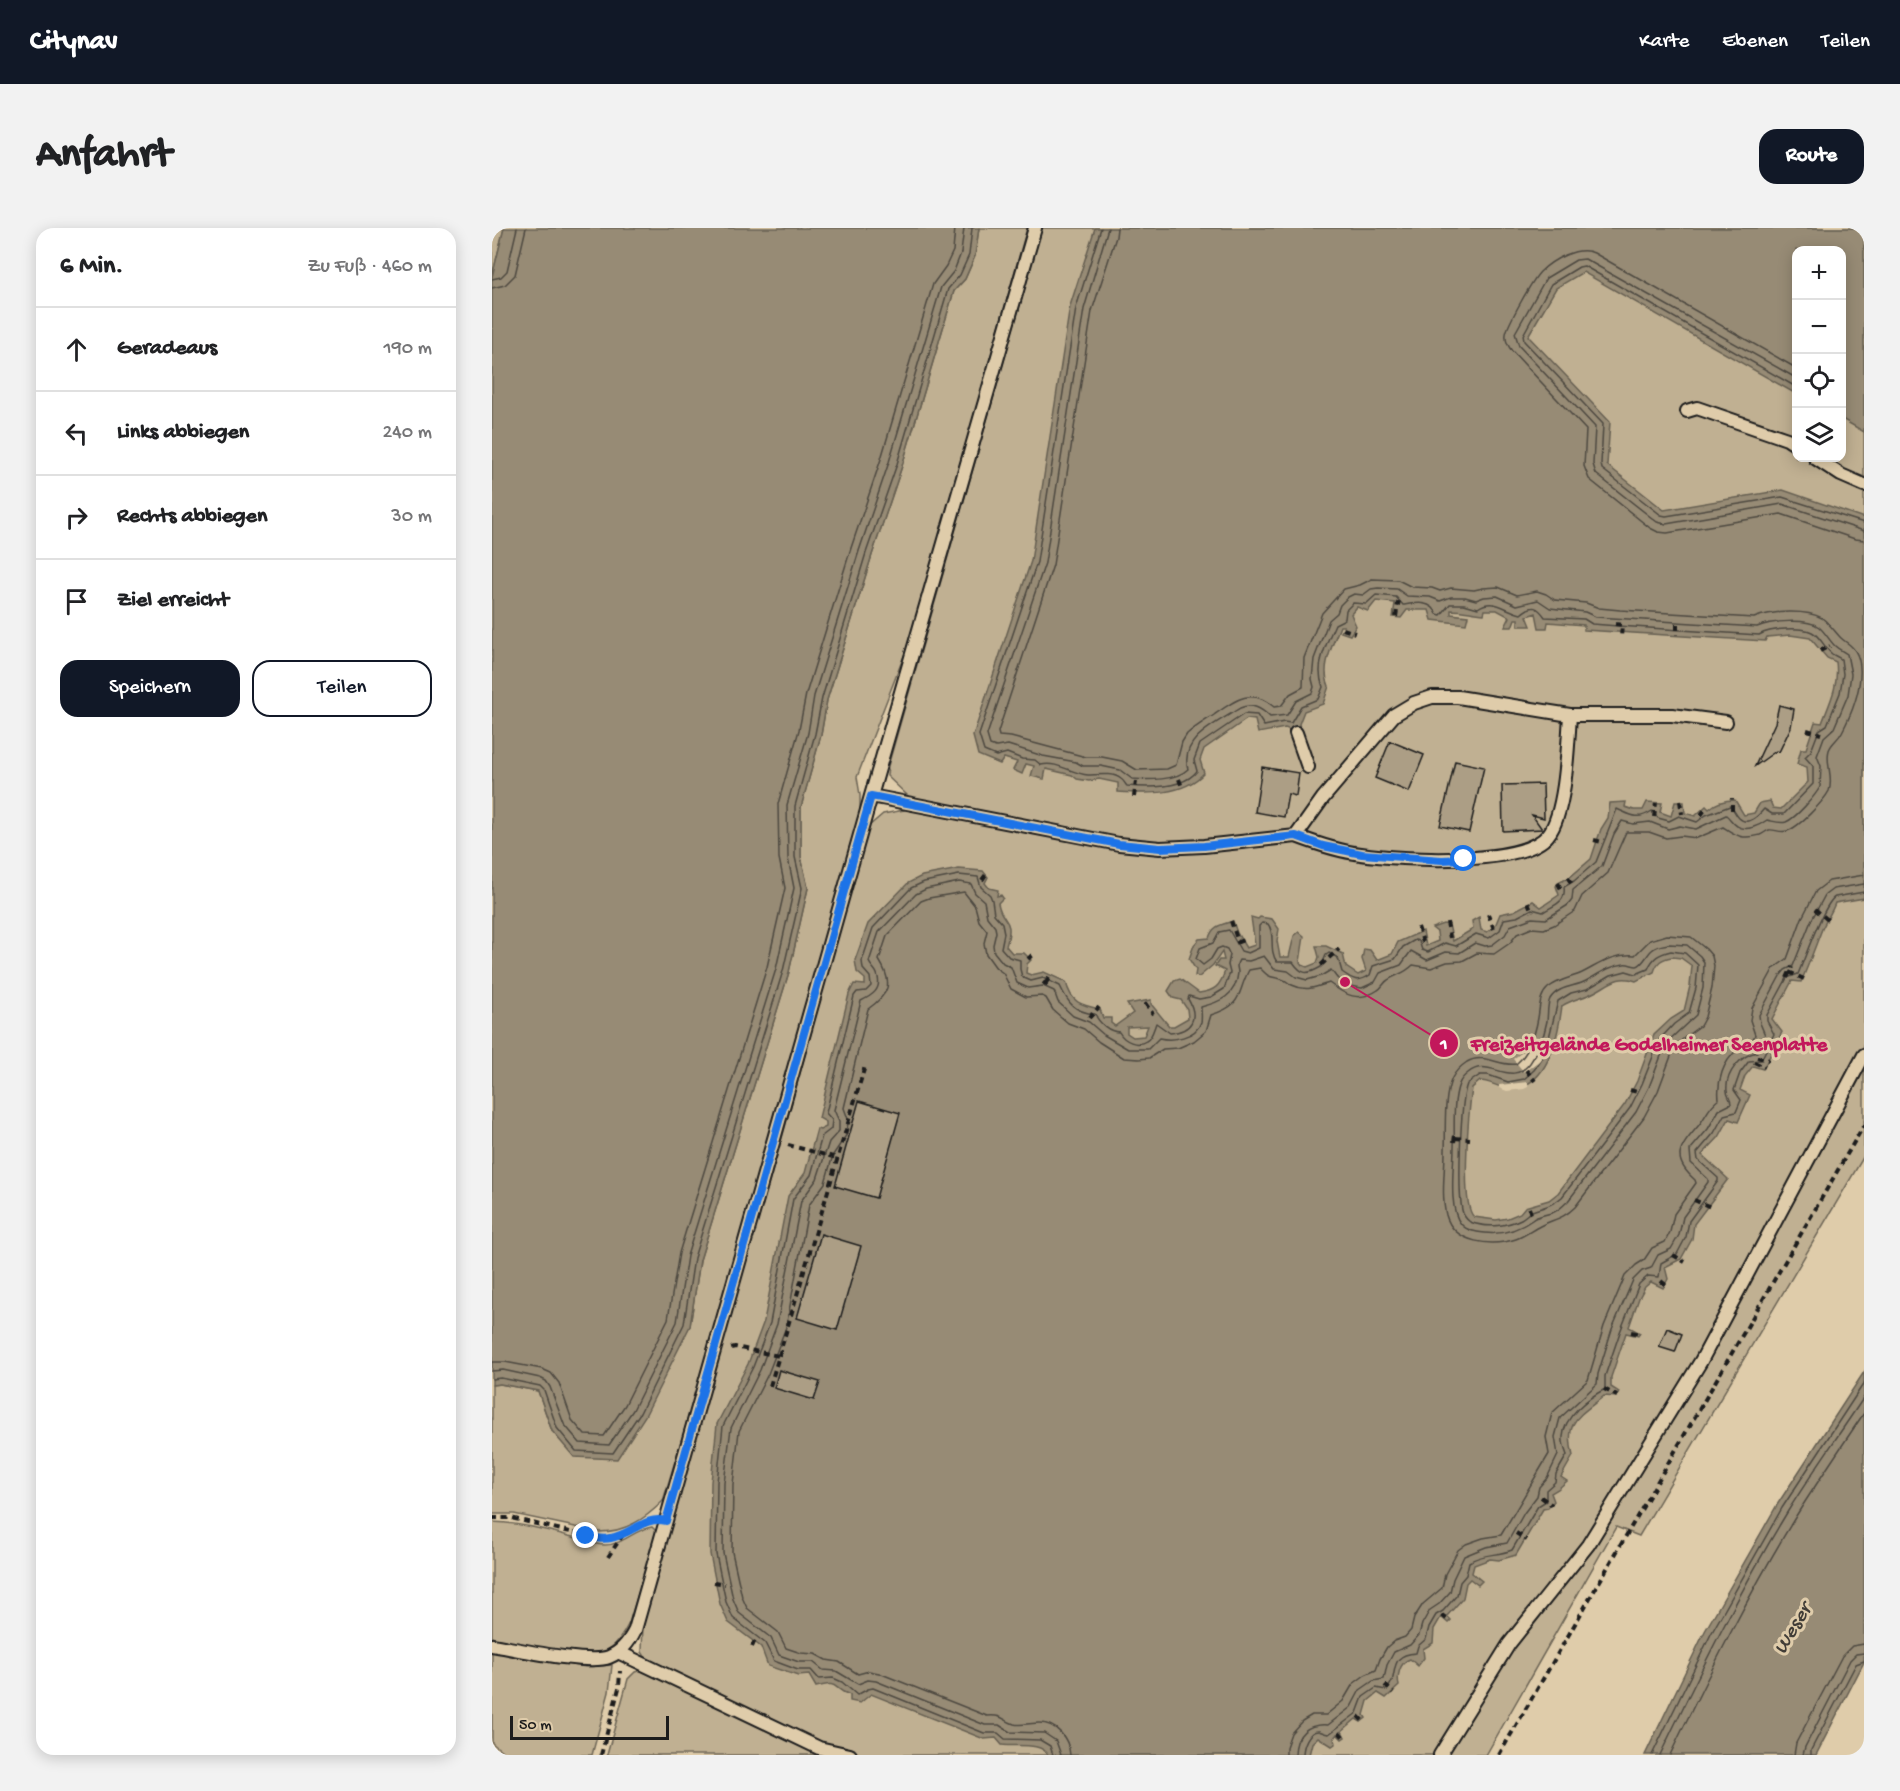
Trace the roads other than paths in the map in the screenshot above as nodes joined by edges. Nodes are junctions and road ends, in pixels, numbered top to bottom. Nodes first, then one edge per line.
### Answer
1 (1035, 228) edge
2 (1687, 411) dead end
3 (1792, 442) edge
4 (1821, 462) edge
5 (1864, 485) edge
6 (1570, 715) junction
7 (1726, 722) dead end
8 (1296, 733) dead end
9 (1308, 766) dead end
10 (871, 796) junction
11 (1296, 836) junction
12 (1864, 1055) edge
13 (492, 1645) edge
14 (618, 1652) junction
15 (850, 1755) edge
16 (1440, 1755) edge

1 - 10 lane
2 - 3 lane
4 - 5 lane
6 - 7 lane
6 - 11 lane
6 - 11 lane
8 - 9 lane
10 - 11 lane
10 - 14 lane
12 - 16 lane
13 - 14 lane
14 - 15 lane

